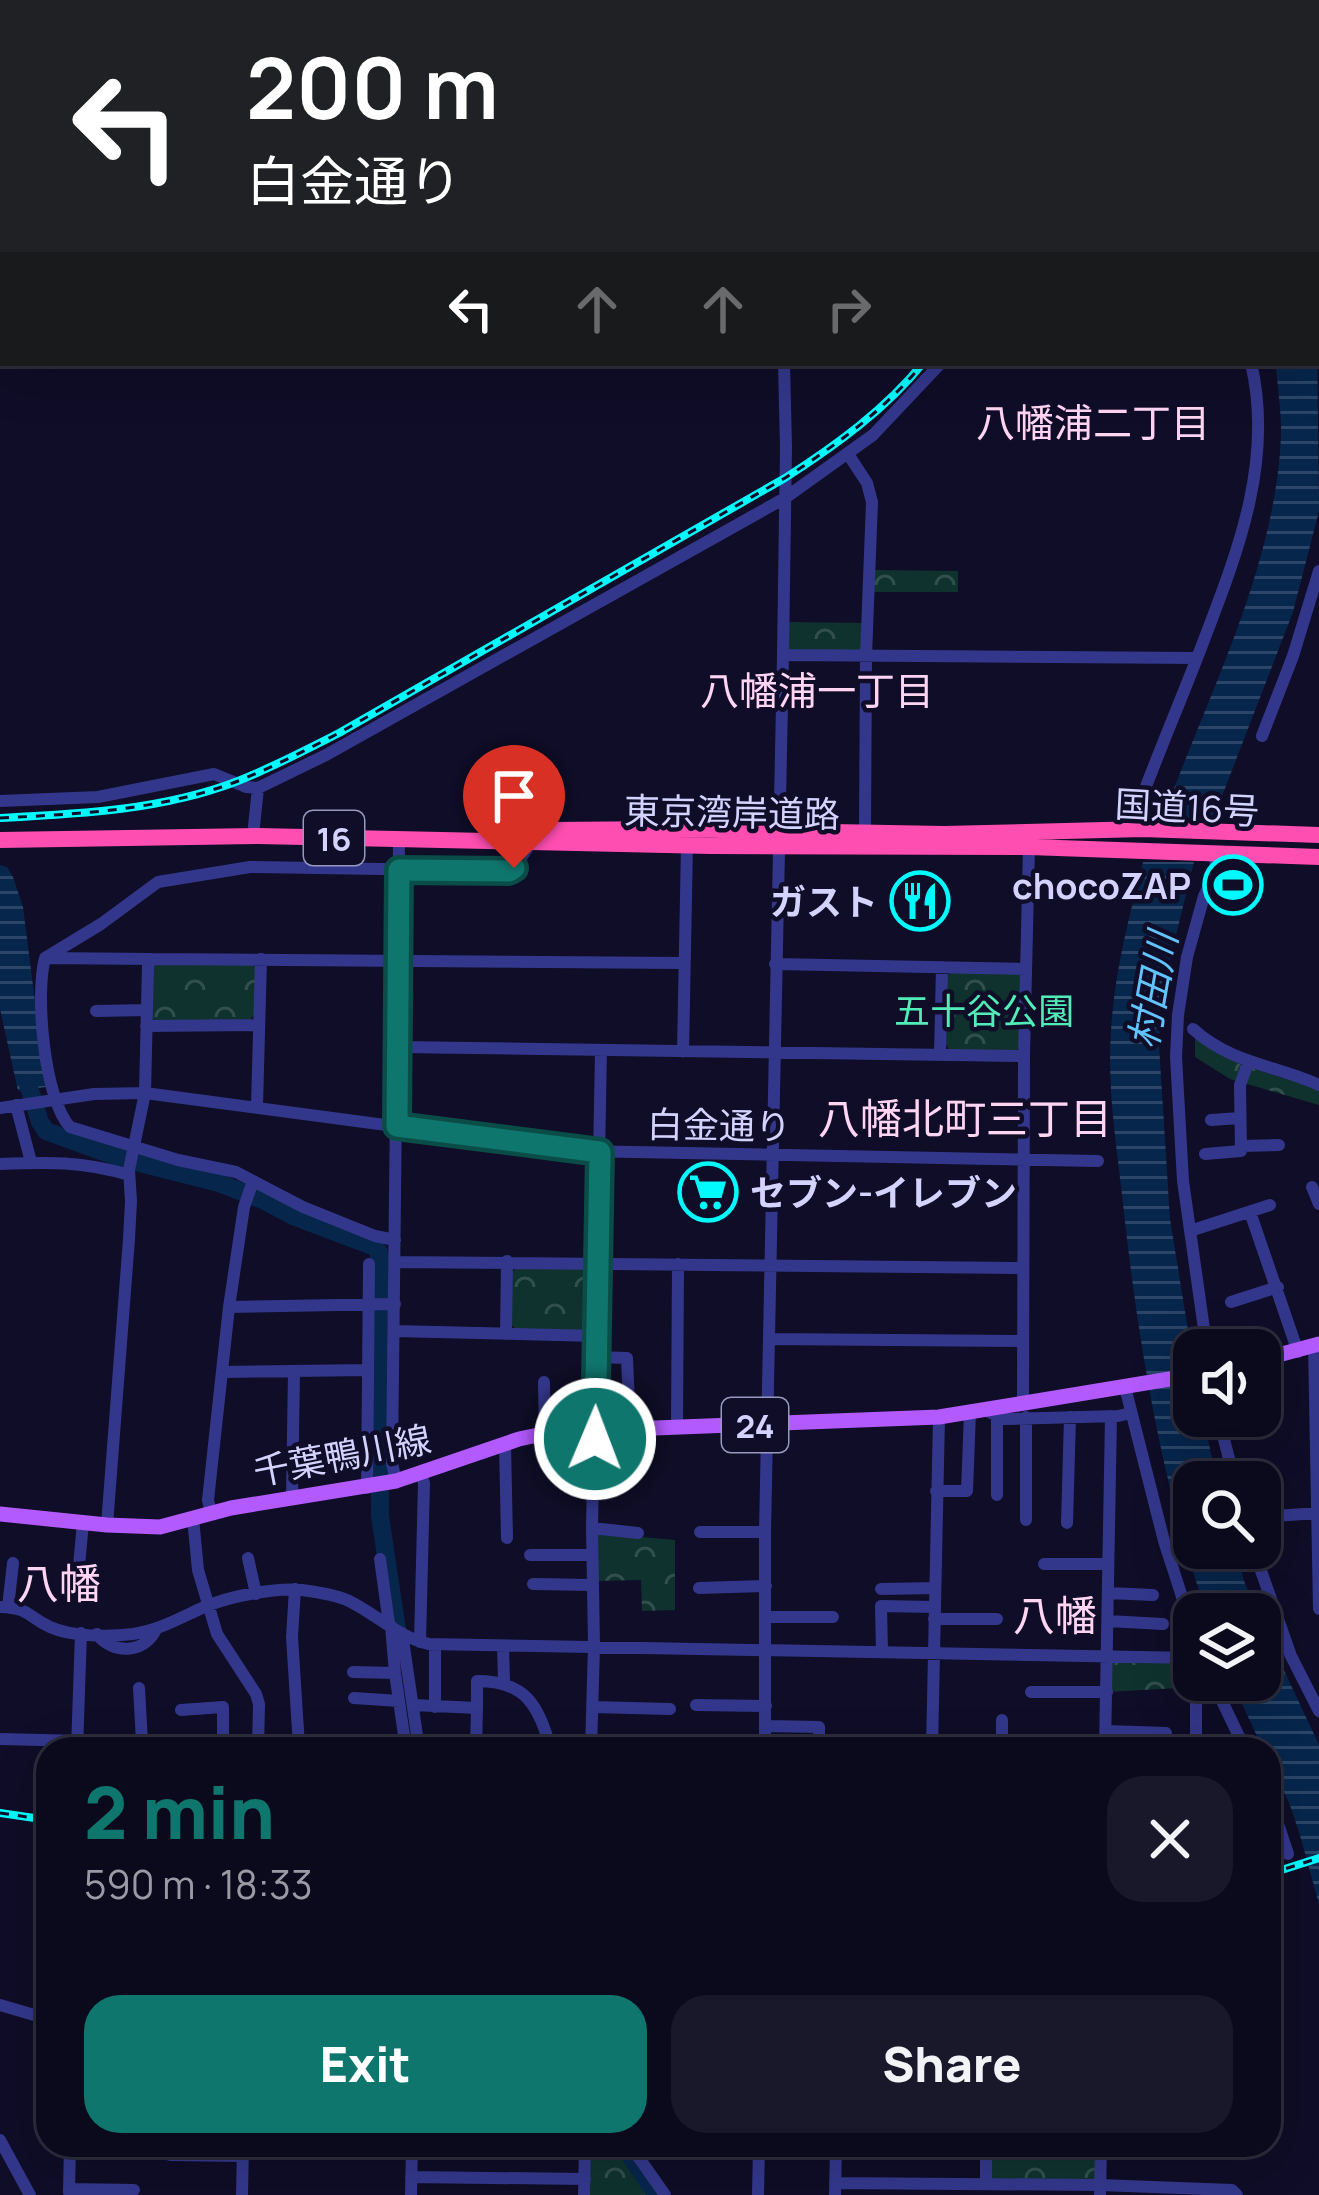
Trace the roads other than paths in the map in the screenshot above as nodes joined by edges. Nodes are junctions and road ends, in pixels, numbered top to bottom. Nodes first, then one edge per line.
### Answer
1 (784, 366) edge
2 (937, 366) edge
3 (1252, 366) edge
4 (848, 454) junction
5 (785, 498) junction
6 (1319, 571) edge
7 (783, 655) junction
8 (866, 656) junction
9 (1197, 658) junction
10 (1262, 736) dead end
11 (258, 788) junction
12 (0, 801) edge
13 (0, 830) edge
14 (254, 831) junction
15 (1053, 831) joint
16 (866, 832) junction
17 (1319, 835) edge
18 (1137, 837) junction
19 (399, 838) junction
20 (777, 838) junction
21 (0, 841) edge
22 (533, 841) junction
23 (687, 844) junction
24 (1214, 845) junction
25 (1319, 845) edge
26 (1029, 847) junction
27 (1319, 857) edge
28 (250, 867) junction
29 (399, 870) junction
30 (45, 958) junction
31 (152, 959) junction
32 (261, 959) junction
33 (398, 962) junction
34 (684, 963) junction
35 (775, 964) junction
36 (942, 967) junction
37 (1027, 969) junction
38 (147, 1010) junction
39 (95, 1011) dead end
40 (146, 1025) junction
41 (257, 1025) junction
42 (1193, 1029) dead end
43 (398, 1047) junction
44 (601, 1051) junction
45 (683, 1052) junction
46 (772, 1053) junction
47 (940, 1054) junction
48 (1024, 1056) junction
49 (1248, 1063) junction
50 (1319, 1085) edge
51 (145, 1093) junction
52 (54, 1100) junction
53 (23, 1104) junction
54 (257, 1106) junction
55 (0, 1108) edge
56 (1240, 1118) junction
57 (1211, 1120) dead end
58 (397, 1126) junction
59 (1279, 1145) dead end
60 (1241, 1146) junction
61 (133, 1150) junction
62 (600, 1152) junction
63 (1205, 1154) dead end
64 (771, 1156) junction
65 (1023, 1160) junction
66 (1098, 1161) dead end
67 (31, 1162) junction
68 (0, 1164) edge
69 (129, 1172) junction
70 (253, 1181) junction
71 (1312, 1187) dead end
72 (1319, 1204) edge
73 (1270, 1205) dead end
74 (1250, 1212) junction
75 (1196, 1229) dead end
76 (395, 1240) junction
77 (395, 1262) junction
78 (507, 1262) junction
79 (597, 1262) junction
80 (369, 1264) dead end
81 (678, 1264) junction
82 (769, 1265) junction
83 (1022, 1268) junction
84 (1278, 1287) junction
85 (1231, 1302) dead end
86 (395, 1304) junction
87 (368, 1306) junction
88 (230, 1307) junction
89 (1204, 1329) edge
90 (394, 1331) junction
91 (506, 1334) junction
92 (596, 1336) junction
93 (769, 1339) junction
94 (1021, 1341) junction
95 (1310, 1348) edge
96 (596, 1357) junction
97 (367, 1370) junction
98 (294, 1371) junction
99 (222, 1372) junction
100 (1173, 1379) edge
101 (544, 1382) dead end
102 (1130, 1386) junction
103 (1024, 1411) junction
104 (1131, 1412) junction
105 (984, 1413) junction
106 (1111, 1416) junction
107 (939, 1417) junction
108 (1070, 1417) junction
109 (766, 1425) junction
110 (677, 1427) junction
111 (595, 1429) junction
112 (630, 1429) junction
113 (545, 1434) junction
114 (505, 1444) junction
115 (421, 1474) junction
116 (379, 1485) junction
117 (937, 1491) junction
118 (997, 1495) dead end
119 (292, 1498) junction
120 (211, 1513) junction
121 (0, 1514) edge
122 (1318, 1514) edge
123 (1281, 1516) edge
124 (193, 1518) junction
125 (1026, 1520) dead end
126 (1067, 1522) dead end
127 (83, 1523) junction
128 (107, 1525) junction
129 (592, 1528) junction
130 (700, 1532) dead end
131 (765, 1532) junction
132 (638, 1533) dead end
133 (507, 1538) dead end
134 (530, 1555) dead end
135 (592, 1555) junction
136 (248, 1558) dead end
137 (380, 1559) dead end
138 (13, 1563) dead end
139 (1044, 1564) dead end
140 (1108, 1564) junction
141 (1260, 1569) edge
142 (78, 1576) dead end
143 (533, 1584) dead end
144 (593, 1585) junction
145 (766, 1586) junction
146 (699, 1588) dead end
147 (881, 1588) dead end
148 (934, 1588) junction
149 (295, 1589) junction
150 (1108, 1592) junction
151 (1181, 1593) edge
152 (256, 1594) junction
153 (1154, 1595) dead end
154 (207, 1605) junction
155 (4, 1607) edge
156 (1319, 1610) edge
157 (934, 1613) junction
158 (766, 1617) junction
159 (833, 1617) dead end
160 (997, 1619) dead end
161 (1108, 1621) junction
162 (1163, 1624) dead end
163 (395, 1628) junction
164 (81, 1633) junction
165 (428, 1643) junction
166 (503, 1646) junction
167 (594, 1646) junction
168 (767, 1648) junction
169 (882, 1652) junction
170 (933, 1654) junction
171 (1108, 1656) junction
172 (1173, 1658) edge
173 (352, 1672) dead end
174 (395, 1673) junction
175 (504, 1681) junction
176 (139, 1688) dead end
177 (1031, 1692) dead end
178 (1107, 1692) junction
179 (354, 1698) dead end
180 (1196, 1701) edge
181 (1222, 1701) edge
182 (406, 1703) junction
183 (696, 1705) dead end
184 (766, 1706) junction
185 (435, 1707) junction
186 (477, 1708) junction
187 (592, 1708) junction
188 (670, 1708) dead end
189 (181, 1710) dead end
190 (1319, 1711) edge
191 (1002, 1720) dead end
192 (766, 1726) junction
193 (1106, 1731) junction
194 (1166, 1733) dead end
195 (77, 1737) edge
196 (142, 1737) edge
197 (217, 1737) edge
198 (258, 1737) edge
199 (298, 1737) edge
200 (409, 1737) edge
201 (476, 1737) edge
202 (548, 1737) edge
203 (591, 1737) edge
204 (766, 1737) edge
205 (820, 1737) edge
206 (932, 1737) edge
207 (1002, 1737) edge
208 (1106, 1737) edge
209 (1196, 1737) edge
210 (1240, 1737) edge
211 (0, 1739) edge
212 (36, 1742) edge
213 (1281, 1840) edge
214 (1288, 1854) dead end
215 (0, 2005) edge
216 (36, 2016) edge
217 (0, 2140) edge
218 (70, 2157) edge
219 (243, 2157) edge
220 (412, 2157) edge
221 (585, 2157) edge
222 (638, 2157) edge
223 (759, 2157) edge
224 (836, 2157) edge
225 (986, 2157) edge
226 (1101, 2157) edge
227 (411, 2177) junction
228 (585, 2179) junction
229 (986, 2185) junction
230 (835, 2189) edge
231 (134, 2190) dead end
232 (1100, 2190) edge
233 (69, 2192) edge
234 (30, 2195) edge
235 (242, 2195) edge
236 (411, 2195) edge
237 (584, 2195) edge
238 (665, 2195) edge
239 (758, 2195) edge
240 (1237, 2195) edge

1 - 5 street
2 - 4 street
3 - 9 street
4 - 5 street
4 - 8 street
5 - 7 street
5 - 11 street
6 - 10 street
7 - 8 street
7 - 20 street
8 - 9 street
8 - 16 street
9 - 18 street
11 - 12 street
11 - 14 street
13 - 14 highway, 東京湾岸道路 / 16
14 - 19 highway, 東京湾岸道路 / 16
14 - 20 highway, 東京湾岸道路 / 16
14 - 21 highway, 東京湾岸道路 / 16
14 - 28 street
15 - 16 highway, 東京湾岸道路 / 16
15 - 18 highway, 国道16号 / 16
16 - 20 highway, 東京湾岸道路 / 16
17 - 24 highway, 東京湾岸道路 / 16
18 - 24 highway, 東京湾岸道路 / 16
18 - 26 highway, 東京湾岸道路 / 16
19 - 22 highway, 東京湾岸道路 / 16
19 - 29 street
20 - 23 highway, 東京湾岸道路 / 16
20 - 26 highway, 東京湾岸道路 / 16
20 - 35 street
22 - 23 highway, 東京湾岸道路 / 16
22 - 29 street
23 - 34 street
24 - 25 highway, 国道16号 / 16
24 - 27 highway, 東京湾岸道路 / 16
24 - 89 street
26 - 37 street
28 - 29 street
28 - 30 street
29 - 33 street
30 - 31 street
30 - 52 street
31 - 32 street
31 - 38 street
32 - 33 street
32 - 41 street
33 - 34 street
33 - 43 street
34 - 45 street
35 - 36 street
35 - 46 street
36 - 37 street
36 - 47 street
37 - 48 street
38 - 39 street
38 - 40 street
40 - 41 street
40 - 51 street
41 - 54 street
42 - 49 street
43 - 44 street
43 - 58 street
44 - 45 street
44 - 62 street
45 - 46 street
46 - 47 street
46 - 64 street
47 - 48 street
48 - 65 street
49 - 50 street
49 - 56 street
51 - 52 street, 白金通り
51 - 54 street, 白金通り
51 - 61 street
52 - 53 street, 白金通り
52 - 61 street
53 - 55 street
53 - 67 street
54 - 58 street, 白金通り
56 - 57 street
56 - 60 street
58 - 62 street, 白金通り
58 - 76 street
59 - 60 street
60 - 63 street
61 - 69 street
61 - 70 street
62 - 64 street, 白金通り
62 - 79 street
64 - 65 street, 白金通り
64 - 82 street
65 - 66 street, 白金通り
65 - 83 street
67 - 68 street
67 - 69 street
69 - 128 street
70 - 76 street
70 - 88 street
71 - 72 street
73 - 74 street
74 - 75 street
74 - 84 street
76 - 77 street
77 - 78 street
77 - 86 street
78 - 79 street
78 - 91 street
79 - 81 street
79 - 92 street
80 - 87 street
81 - 82 street
81 - 110 street
82 - 83 street
82 - 93 street
83 - 94 street
84 - 85 street
84 - 95 street
86 - 87 street
86 - 90 street
87 - 88 street
87 - 97 street
88 - 99 street
90 - 91 street
90 - 116 street
91 - 92 street
92 - 96 street
93 - 94 street
93 - 109 street
94 - 103 street
95 - 122 street
96 - 111 street
96 - 112 street
97 - 98 street
97 - 116 street
98 - 99 street
98 - 119 street
99 - 120 street
100 - 102 main road, 千葉鴨川線 / 24
101 - 113 street
102 - 103 main road, 千葉鴨川線 / 24
102 - 104 street
103 - 105 main road, 千葉鴨川線 / 24
103 - 108 street
103 - 125 street
104 - 106 street
104 - 151 street
105 - 107 main road, 千葉鴨川線 / 24
105 - 117 street
105 - 118 street
106 - 108 street
106 - 140 street
107 - 109 main road, 千葉鴨川線 / 24
107 - 117 street
108 - 126 street
109 - 110 main road, 千葉鴨川線 / 24
109 - 131 street
110 - 112 main road, 千葉鴨川線 / 24
111 - 112 main road, 千葉鴨川線 / 24
111 - 113 main road, 千葉鴨川線 / 24
111 - 129 street
113 - 114 main road, 千葉鴨川線 / 24
114 - 115 main road, 千葉鴨川線 / 24
114 - 133 street
115 - 116 main road, 千葉鴨川線 / 24
115 - 165 street
116 - 119 main road, 千葉鴨川線 / 24
117 - 148 street
119 - 120 main road, 千葉鴨川線 / 24
120 - 124 main road, 千葉鴨川線 / 24
121 - 127 main road, 千葉鴨川線 / 24
122 - 123 street
122 - 156 street
124 - 128 main road, 千葉鴨川線 / 24
124 - 154 street
127 - 128 main road, 千葉鴨川線 / 24
127 - 142 street
129 - 132 street
129 - 135 street
130 - 131 street
131 - 145 street
134 - 135 street
135 - 144 street
136 - 152 street
137 - 163 street
138 - 155 street
139 - 140 street
140 - 150 street
141 - 190 street
143 - 144 street
144 - 167 street
145 - 146 street
145 - 158 street
147 - 148 street
148 - 157 street
149 - 152 street
149 - 163 street
149 - 199 street
150 - 153 street
150 - 161 street
152 - 154 street
154 - 164 street
154 - 198 street
155 - 164 street
157 - 160 street
157 - 169 street
157 - 170 street
158 - 159 street
158 - 168 street
161 - 162 street
161 - 171 street
163 - 165 street
163 - 174 street
163 - 182 street
164 - 195 street
165 - 166 street
165 - 185 street
166 - 167 street
166 - 175 street
167 - 168 street
167 - 187 street
168 - 169 street
168 - 184 street
169 - 170 street
170 - 171 street
170 - 206 street
171 - 172 street
171 - 178 street
173 - 174 street
174 - 182 street
175 - 186 street
175 - 202 street
176 - 196 street
177 - 178 street
178 - 193 street
179 - 182 street
180 - 209 street
181 - 210 street
182 - 185 street
182 - 200 street
183 - 184 street
184 - 192 street
185 - 186 street
186 - 201 street
187 - 188 street
187 - 203 street
189 - 197 street
191 - 207 street
192 - 204 street
192 - 205 street
193 - 194 street
193 - 208 street
211 - 212 street
213 - 214 street
215 - 216 street
217 - 234 street
218 - 233 street
219 - 235 street
220 - 227 street
221 - 228 street
222 - 238 street
223 - 239 street
224 - 230 street
225 - 229 street
226 - 232 street
227 - 228 street
227 - 236 street
228 - 237 street
229 - 230 street
229 - 232 street
231 - 233 street
232 - 240 street

